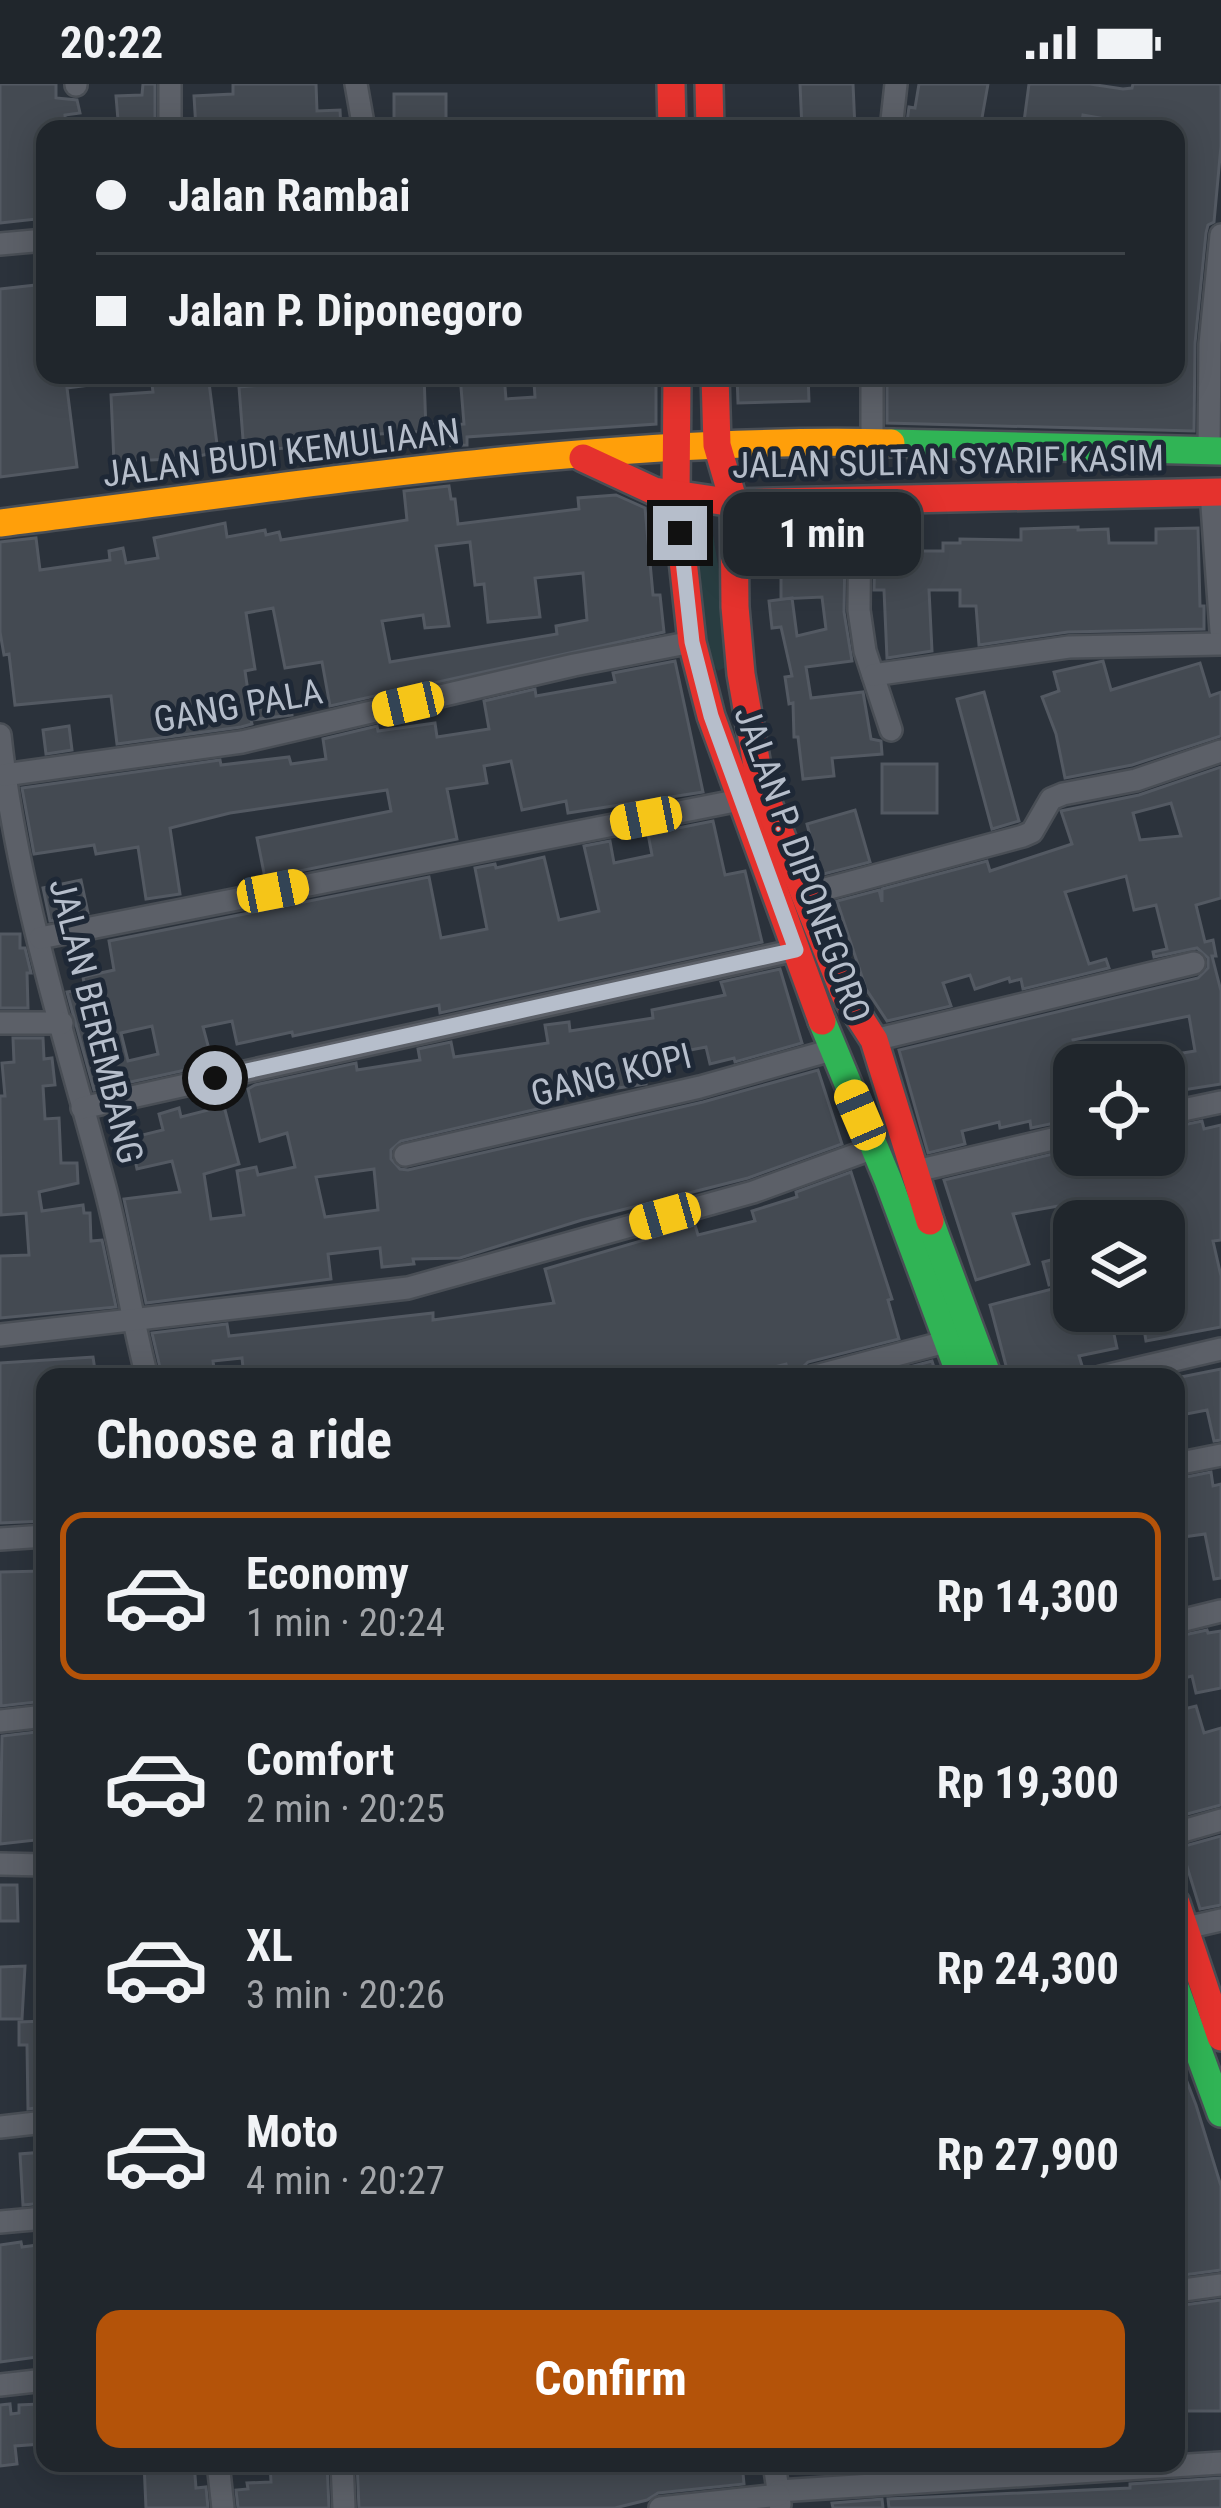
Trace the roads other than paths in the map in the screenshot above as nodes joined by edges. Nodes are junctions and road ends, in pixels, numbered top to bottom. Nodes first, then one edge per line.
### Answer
1 (170, 84) edge
2 (356, 84) edge
3 (671, 84) edge
4 (709, 84) edge
5 (896, 84) edge
6 (170, 120) edge
7 (362, 120) edge
8 (672, 120) edge
9 (710, 120) edge
10 (892, 120) edge
11 (1221, 239) edge
12 (36, 241) edge
13 (0, 244) edge
14 (677, 384) edge
15 (715, 384) edge
16 (872, 384) edge
17 (872, 443) junction
18 (717, 445) junction
19 (679, 446) junction
20 (1215, 451) edge
21 (571, 454) junction
22 (1216, 492) edge
23 (676, 496) junction
24 (860, 500) junction
25 (734, 503) junction
26 (0, 523) edge
27 (1221, 631) edge
28 (692, 642) junction
29 (1221, 644) edge
30 (873, 675) junction
31 (891, 730) dead end
32 (0, 735) edge
33 (1221, 751) edge
34 (4, 775) junction
35 (740, 800) junction
36 (5, 802) edge
37 (807, 894) junction
38 (40, 938) junction
39 (796, 950) junction
40 (1194, 963) dead end
41 (0, 1023) edge
42 (62, 1023) junction
43 (874, 1040) junction
44 (832, 1050) junction
45 (1221, 1102) edge
46 (82, 1108) junction
47 (1185, 1110) edge
48 (1053, 1139) edge
49 (874, 1148) junction
50 (405, 1155) dead end
51 (912, 1172) junction
52 (133, 1322) junction
53 (0, 1335) edge
54 (949, 1341) junction
55 (1221, 1349) edge
56 (145, 1368) edge
57 (846, 1368) edge
58 (958, 1368) edge
59 (985, 1368) edge
60 (1140, 1368) edge
61 (1221, 1455) edge
62 (1185, 1462) edge
63 (36, 1537) edge
64 (0, 1539) edge
65 (1221, 1611) edge
66 (1185, 1620) edge
67 (36, 1717) edge
68 (0, 1721) edge
69 (1221, 1820) edge
70 (1185, 1830) edge
71 (0, 1864) edge
72 (36, 1865) edge
73 (1185, 1916) edge
74 (1221, 1920) edge
75 (1185, 1928) edge
76 (1185, 2018) edge
77 (1221, 2037) edge
78 (1221, 2113) edge
79 (36, 2123) edge
80 (0, 2127) edge
81 (36, 2219) edge
82 (0, 2222) edge
83 (1221, 2285) edge
84 (1185, 2290) edge
85 (36, 2381) edge
86 (0, 2385) edge
87 (1221, 2463) edge
88 (1185, 2466) edge
89 (219, 2472) edge
90 (342, 2472) edge
91 (1108, 2472) edge
92 (780, 2498) edge
93 (223, 2508) edge
94 (344, 2508) edge
95 (660, 2508) edge

1 - 6 street
2 - 7 street
3 - 8 main road
4 - 9 main road
5 - 10 street
11 - 20 street
12 - 13 street
14 - 19 main road, JALAN P. DIPONEGORO
15 - 18 main road
16 - 17 street
17 - 18 main road, JALAN BUDI KEMULIAAN
17 - 20 main road, JALAN BUDI KEMULIAAN
18 - 19 main road, JALAN BUDI KEMULIAAN
18 - 25 main road
19 - 21 main road, JALAN BUDI KEMULIAAN
19 - 23 main road, JALAN P. DIPONEGORO
21 - 23 main road, JALAN BUDI KEMULIAAN
21 - 26 main road, JALAN BUDI KEMULIAAN
22 - 24 main road, JALAN SULTAN SYARIF KASIM
22 - 27 street
23 - 25 main road, JALAN SULTAN SYARIF KASIM
23 - 28 main road, JALAN P. DIPONEGORO
24 - 25 main road, JALAN SULTAN SYARIF KASIM
24 - 30 street
25 - 37 main road
28 - 34 street, GANG PALA
28 - 35 main road, JALAN P. DIPONEGORO
29 - 30 street
30 - 31 street
32 - 34 street, JALAN BEREMBANG
33 - 37 street
34 - 36 street, JALAN BEREMBANG
35 - 38 street
35 - 39 main road, JALAN P. DIPONEGORO
36 - 38 street, JALAN BEREMBANG
37 - 43 main road
38 - 42 street, JALAN BEREMBANG
39 - 44 main road, JALAN P. DIPONEGORO
39 - 46 street
40 - 43 street
41 - 42 street
42 - 46 street, JALAN BEREMBANG
43 - 51 main road
44 - 49 main road, JALAN P. DIPONEGORO
44 - 50 street, GANG KOPI
45 - 47 street
46 - 52 street, JALAN BEREMBANG
48 - 51 street
49 - 52 street
49 - 54 main road, JALAN P. DIPONEGORO
51 - 59 main road
52 - 53 street
52 - 56 street, JALAN BEREMBANG
54 - 57 street
54 - 58 main road, JALAN P. DIPONEGORO
55 - 60 street
61 - 62 street
63 - 64 street
65 - 66 street
67 - 68 street
69 - 70 street
71 - 72 street
73 - 74 street
75 - 77 main road
76 - 78 main road
79 - 80 street
81 - 82 street
83 - 84 street
85 - 86 street
87 - 88 street
89 - 93 street
90 - 94 street
91 - 92 street
92 - 95 street

